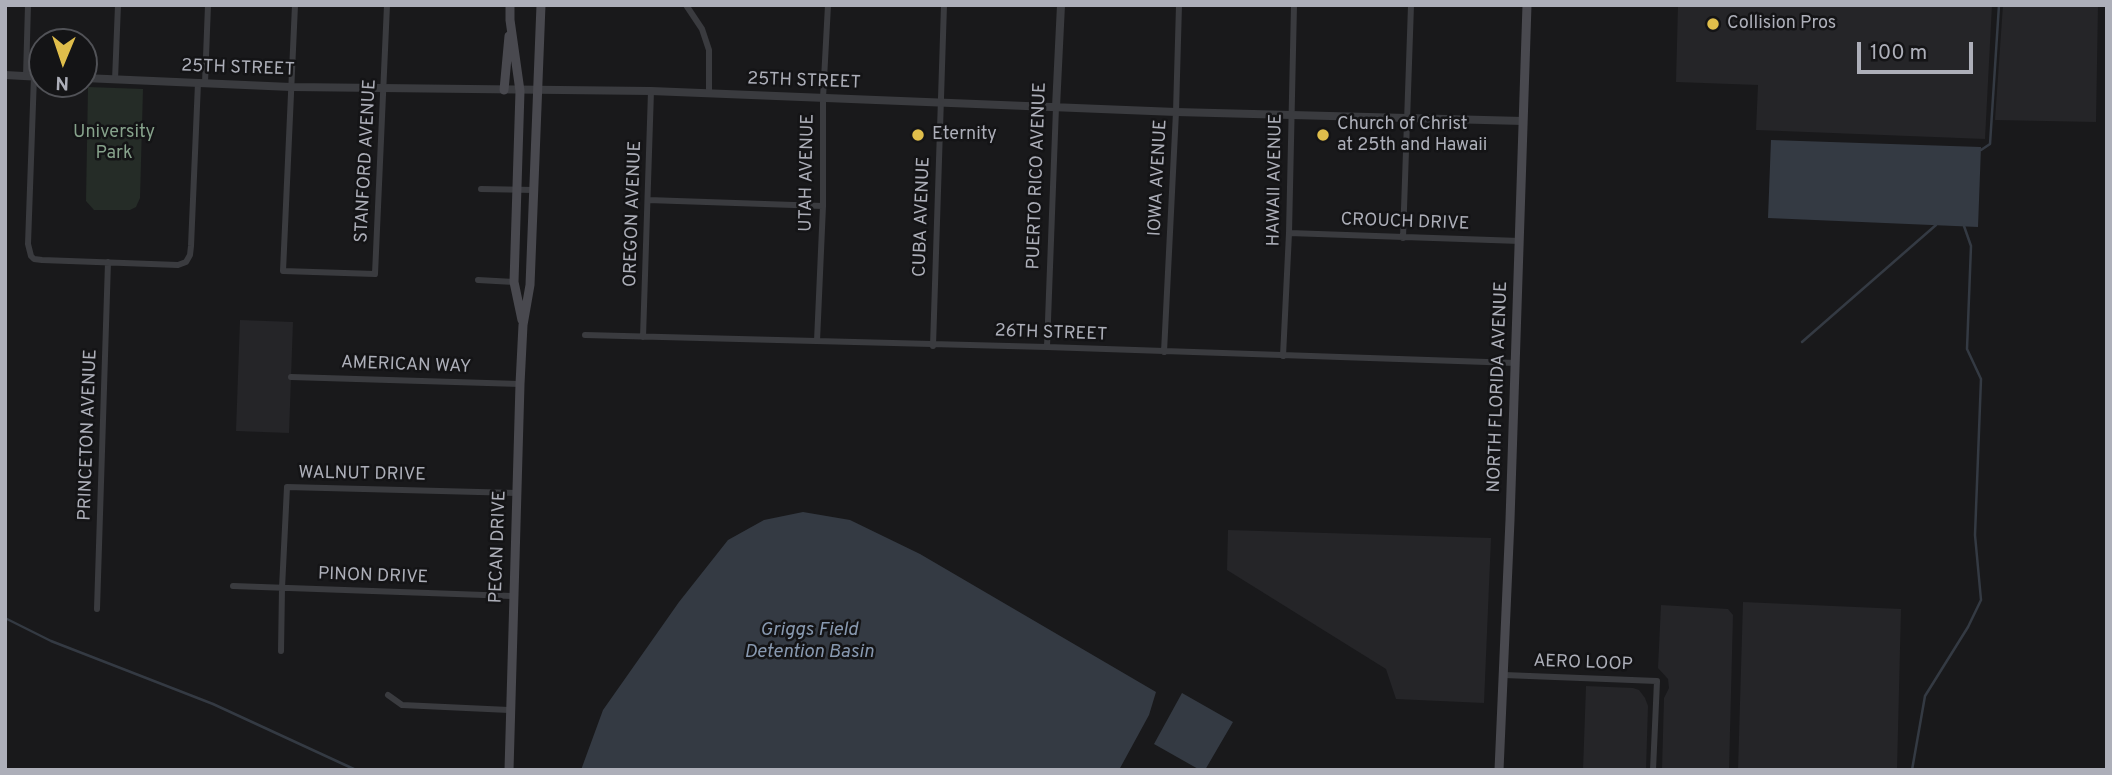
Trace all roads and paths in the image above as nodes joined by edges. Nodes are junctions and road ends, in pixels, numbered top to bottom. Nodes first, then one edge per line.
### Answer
1 (28, 5) edge
2 (118, 5) edge
3 (208, 5) edge
4 (295, 5) edge
5 (387, 5) edge
6 (510, 5) edge
7 (541, 5) edge
8 (686, 5) edge
9 (828, 5) edge
10 (944, 5) edge
11 (1061, 5) edge
12 (1179, 5) edge
13 (1294, 5) edge
14 (1411, 5) edge
15 (1527, 5) edge
16 (510, 20) junction
17 (30, 28) edge
18 (5, 75) edge
19 (28, 76) edge
20 (98, 79) edge
21 (115, 80) junction
22 (202, 83) junction
23 (291, 87) junction
24 (385, 88) junction
25 (538, 89) junction
26 (504, 90) junction
27 (520, 91) junction
28 (651, 91) junction
29 (709, 93) junction
30 (33, 98) edge
31 (823, 98) junction
32 (941, 103) junction
33 (1056, 107) junction
34 (1176, 112) junction
35 (1291, 116) junction
36 (1408, 118) junction
37 (1524, 121) junction
38 (481, 189) dead end
39 (517, 190) junction
40 (534, 190) junction
41 (648, 200) junction
42 (822, 206) junction
43 (1289, 233) junction
44 (1404, 238) junction
45 (1520, 241) junction
46 (108, 262) junction
47 (478, 280) dead end
48 (514, 282) junction
49 (523, 325) junction
50 (585, 335) dead end
51 (643, 337) junction
52 (817, 341) junction
53 (933, 346) junction
54 (1047, 347) junction
55 (1164, 352) junction
56 (1283, 356) junction
57 (1516, 363) junction
58 (291, 377) dead end
59 (520, 384) junction
60 (517, 493) junction
61 (233, 586) dead end
62 (282, 588) junction
63 (512, 596) junction
64 (97, 609) dead end
65 (281, 651) dead end
66 (1504, 675) junction
67 (388, 695) dead end
68 (509, 710) junction
69 (509, 770) edge
70 (1499, 770) edge
71 (1653, 770) edge

1 - 17 street
2 - 21 street
3 - 22 street
4 - 23 street
5 - 24 street, STANFORD AVENUE
6 - 16 main road, PECAN DRIVE
7 - 25 main road, PECAN DRIVE
8 - 29 street
9 - 31 street, UTAH AVENUE
10 - 32 street, CUBA AVENUE
11 - 33 street, PUERTO RICO AVENUE
12 - 34 street, IOWA AVENUE
13 - 35 street, HAWAII AVENUE
14 - 36 street
15 - 37 main road, NORTH FLORIDA AVENUE
16 - 26 main road
16 - 27 main road, PECAN DRIVE
18 - 19 street
20 - 21 street, 25TH STREET
21 - 22 street, 25TH STREET
22 - 23 street, 25TH STREET
22 - 46 street
23 - 24 street, 25TH STREET
23 - 24 street, STANFORD AVENUE
24 - 26 street, 25TH STREET
25 - 27 street, 25TH STREET
25 - 28 street, 25TH STREET
25 - 40 main road, PECAN DRIVE
26 - 27 street, 25TH STREET
27 - 39 main road, PECAN DRIVE
28 - 29 street, 25TH STREET
28 - 41 street, OREGON AVENUE
29 - 31 street, 25TH STREET
30 - 46 street
31 - 32 street, 25TH STREET
31 - 42 street, UTAH AVENUE
32 - 33 street, 25TH STREET
32 - 53 street, CUBA AVENUE
33 - 34 street, 25TH STREET
33 - 54 street, PUERTO RICO AVENUE
34 - 35 street, 25TH STREET
34 - 55 street, IOWA AVENUE
35 - 36 street, 25TH STREET
35 - 43 street, HAWAII AVENUE
36 - 37 street, 25TH STREET
36 - 44 street
37 - 45 main road, NORTH FLORIDA AVENUE
38 - 39 street
39 - 40 street
39 - 48 main road, PECAN DRIVE
40 - 49 main road, PECAN DRIVE
41 - 42 street
41 - 51 street, OREGON AVENUE
42 - 52 street, UTAH AVENUE
43 - 44 street, CROUCH DRIVE
43 - 56 street, HAWAII AVENUE
44 - 45 street, CROUCH DRIVE
45 - 57 main road, NORTH FLORIDA AVENUE
46 - 64 street, PRINCETON AVENUE
47 - 48 street
48 - 49 main road, PECAN DRIVE
49 - 59 main road, PECAN DRIVE
50 - 51 street, 26TH STREET
51 - 52 street, 26TH STREET
52 - 53 street, 26TH STREET
53 - 54 street, 26TH STREET
54 - 55 street, 26TH STREET
55 - 56 street, 26TH STREET
56 - 57 street, 26TH STREET
57 - 66 main road, NORTH FLORIDA AVENUE
58 - 59 street, AMERICAN WAY
59 - 60 main road, PECAN DRIVE
60 - 62 street, WALNUT DRIVE
60 - 63 main road, PECAN DRIVE
61 - 62 street, PINON DRIVE
62 - 63 street, PINON DRIVE
62 - 65 street, WALNUT DRIVE
63 - 68 main road, PECAN DRIVE
66 - 70 main road, NORTH FLORIDA AVENUE
66 - 71 street, AERO LOOP
67 - 68 street
68 - 69 main road, PECAN DRIVE

